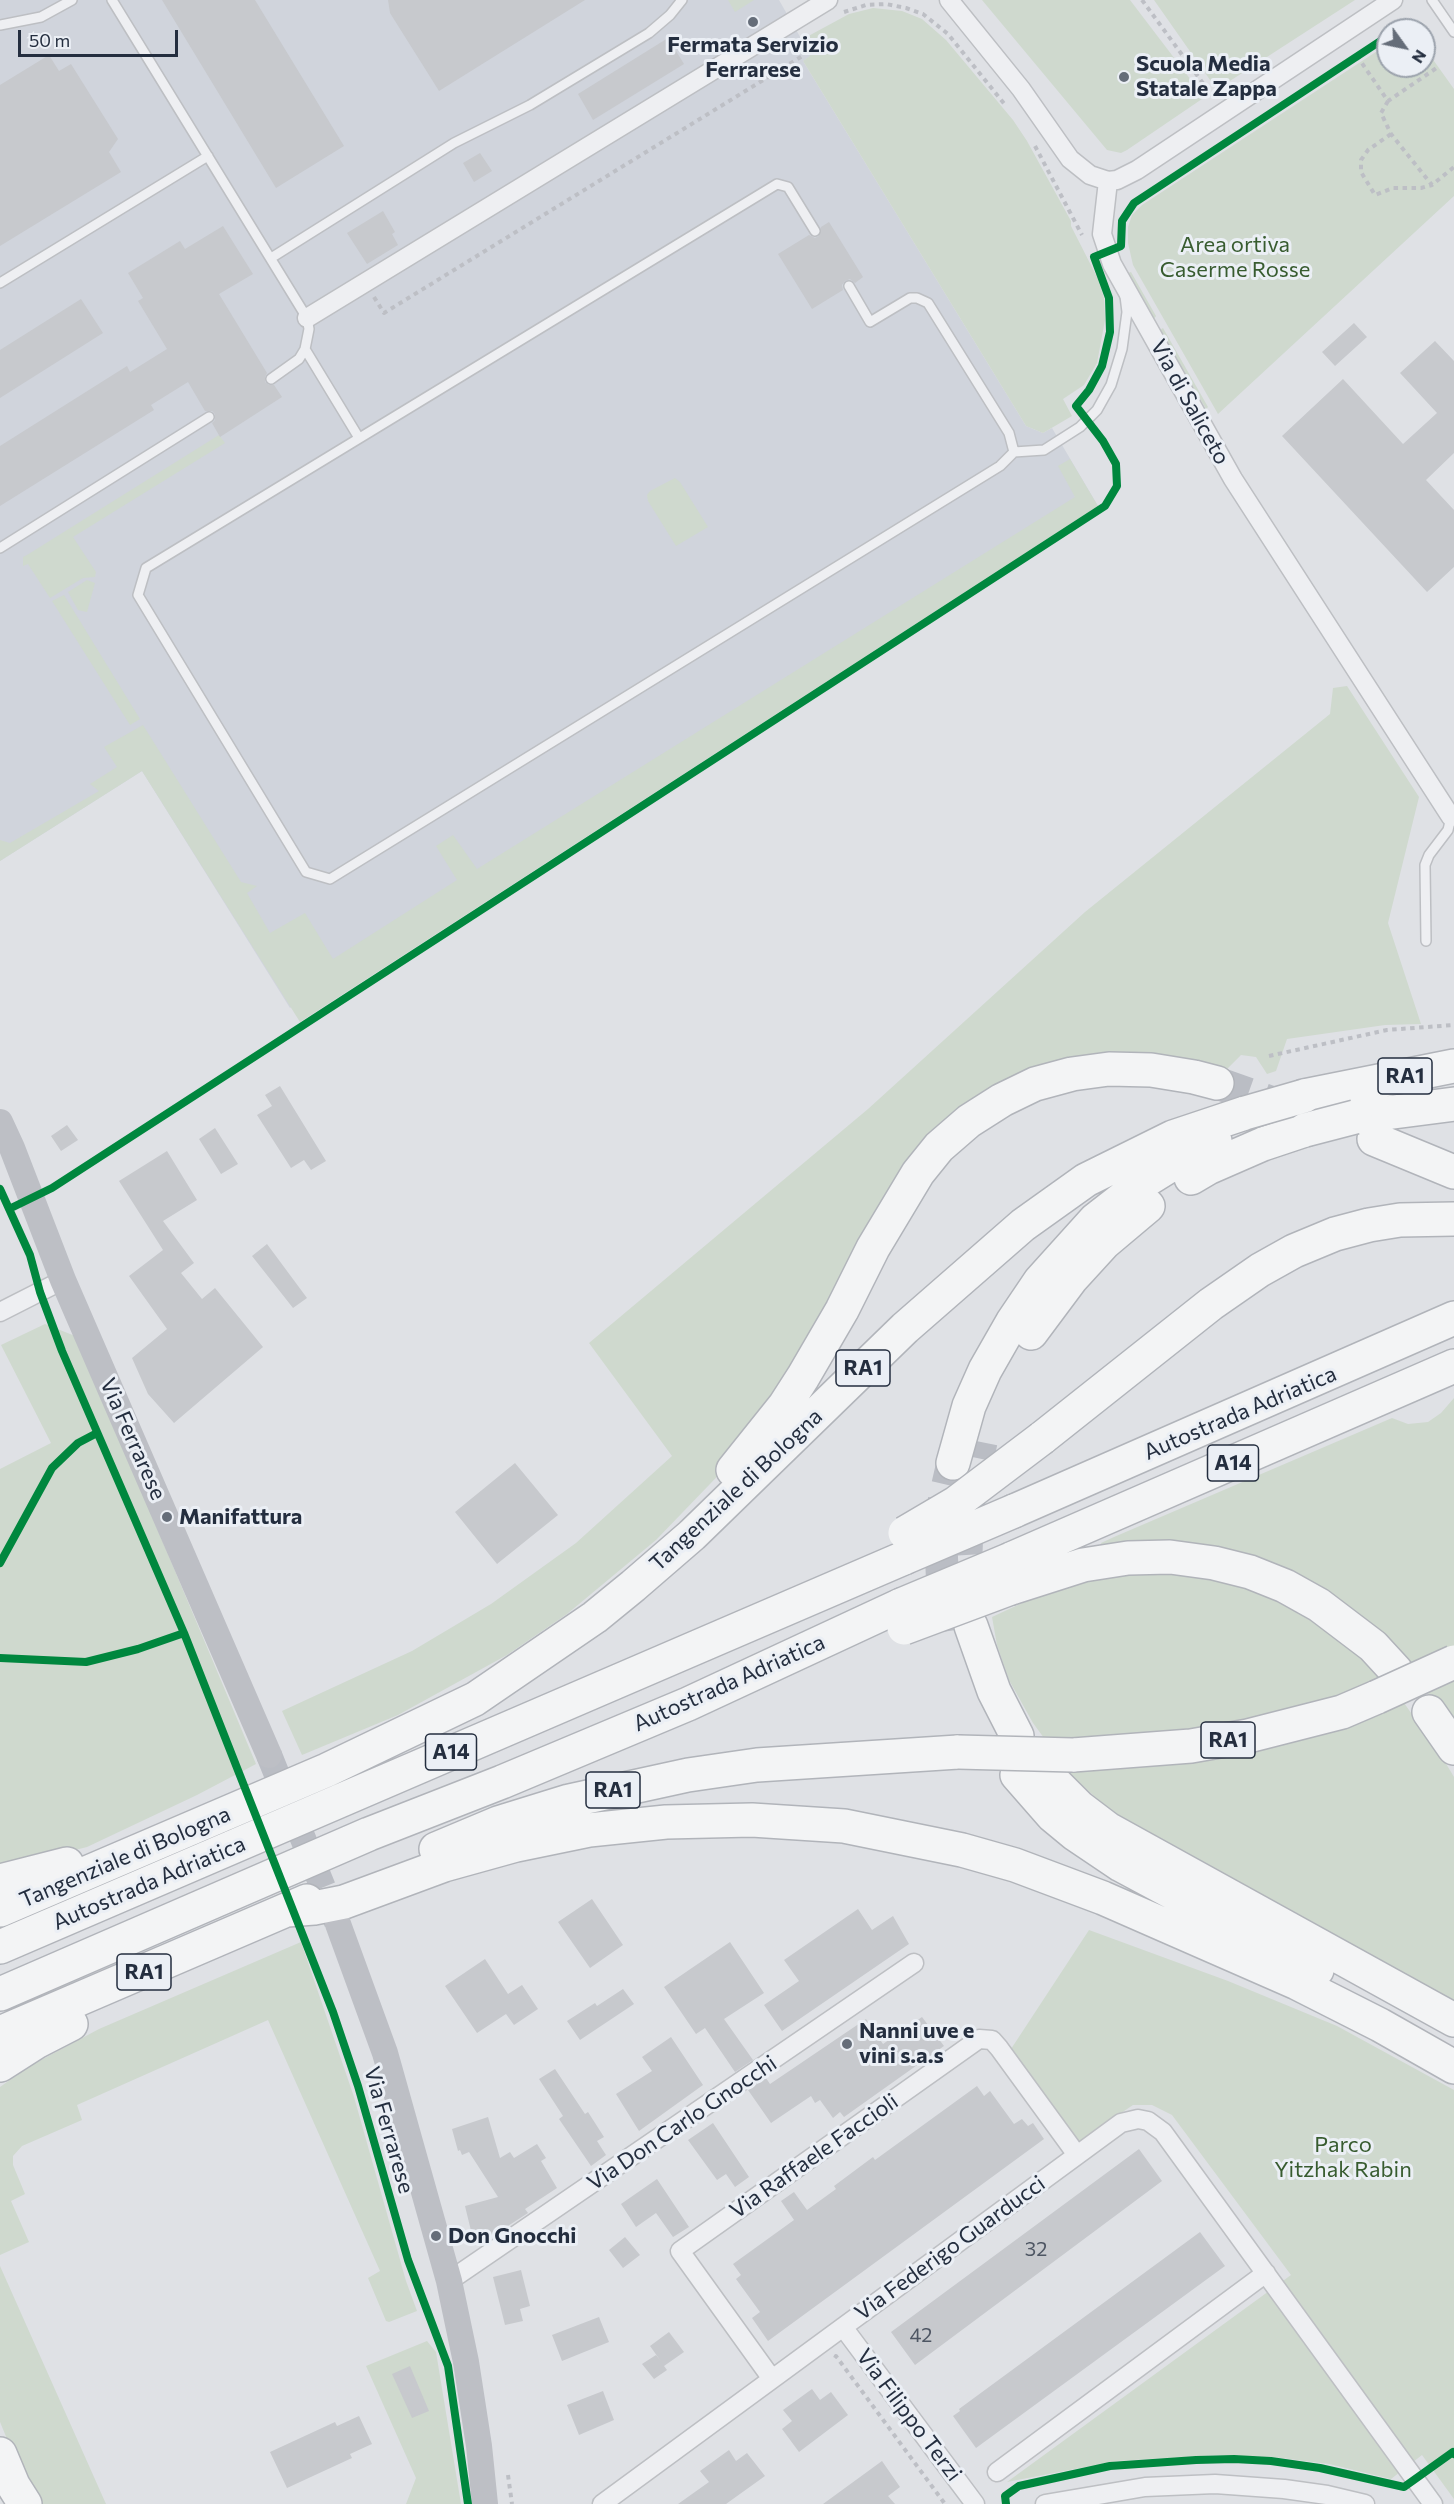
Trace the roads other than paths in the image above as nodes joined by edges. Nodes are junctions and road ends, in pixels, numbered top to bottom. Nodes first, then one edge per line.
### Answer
1 (72, 0) edge
2 (112, 0) edge
3 (682, 0) edge
4 (949, 0) edge
5 (1393, 0) edge
6 (1432, 0) edge
7 (832, 8) edge
8 (0, 26) edge
9 (1454, 32) edge
10 (208, 156) junction
11 (1108, 181) junction
12 (814, 231) dead end
13 (271, 258) junction
14 (0, 284) edge
15 (849, 286) dead end
16 (1125, 287) junction
17 (307, 318) junction
18 (305, 350) junction
19 (271, 379) dead end
20 (209, 417) dead end
21 (359, 438) junction
22 (1014, 452) junction
23 (0, 548) edge
24 (1451, 817) joint
25 (1426, 941) dead end
26 (1454, 1066) edge
27 (1217, 1083) tunnel mouth
28 (1454, 1104) edge
29 (1362, 1114) junction
30 (1258, 1116) junction
31 (0, 1122) edge
32 (1454, 1172) edge
33 (1454, 1218) edge
34 (63, 1280) junction
35 (0, 1312) edge
36 (1454, 1318) edge
37 (1454, 1366) edge
38 (981, 1442) tunnel mouth
39 (953, 1463) tunnel mouth
40 (904, 1546) junction
41 (1011, 1574) junction
42 (960, 1628) tunnel mouth
43 (1454, 1662) edge
44 (1396, 1671) dead end
45 (514, 1673) junction
46 (1429, 1712) dead end
47 (1004, 1736) dead end
48 (1454, 1748) edge
49 (269, 1755) tunnel mouth
50 (298, 1782) junction
51 (0, 1881) edge
52 (0, 1911) edge
53 (272, 1916) junction
54 (338, 1924) tunnel mouth
55 (0, 1947) edge
56 (914, 1963) dead end
57 (0, 1994) edge
58 (1454, 2020) edge
59 (0, 2032) edge
60 (1454, 2046) edge
61 (0, 2065) edge
62 (1454, 2067) edge
63 (1077, 2155) junction
64 (1266, 2273) junction
65 (449, 2281) junction
66 (843, 2327) junction
67 (772, 2379) junction
68 (0, 2454) edge
69 (997, 2472) dead end
70 (17, 2498) edge
71 (485, 2504) edge
72 (602, 2504) edge
73 (975, 2504) edge
74 (1045, 2504) edge
75 (1365, 2504) edge
76 (1433, 2504) edge

1 - 8 lane
2 - 10 lane
3 - 13 lane
4 - 11 street
5 - 11 street
6 - 9 lane
7 - 17 street
10 - 13 lane
10 - 14 lane
11 - 16 street, Via di Saliceto
12 - 21 lane
13 - 17 lane
15 - 22 lane
16 - 22 lane
16 - 24 street, Via di Saliceto
17 - 18 lane
18 - 19 lane
18 - 21 lane
20 - 23 lane
21 - 22 lane
24 - 25 lane
26 - 29 highway, RA1
27 - 45 highway
28 - 29 highway
29 - 30 highway
29 - 32 highway
29 - 38 highway, bridge
30 - 39 highway
30 - 45 highway, Tangenziale di Bologna / RA1
31 - 34 main road, Via Ferrarese
33 - 40 highway, bridge
34 - 35 street
34 - 49 main road, Via Ferrarese
36 - 40 highway, Autostrada Adriatica / A14, bridge
37 - 41 highway, Autostrada Adriatica / A14
40 - 55 highway, Autostrada Adriatica / A14
41 - 44 highway
41 - 57 highway, Autostrada Adriatica / A14, bridge
42 - 47 highway
43 - 53 highway, RA1, bridge
45 - 50 highway, Tangenziale di Bologna / RA1
46 - 48 highway
50 - 51 highway
50 - 52 highway, Tangenziale di Bologna / RA1
53 - 59 highway, RA1
53 - 61 highway
53 - 62 highway
54 - 65 main road, Via Ferrarese
56 - 65 street, Via Don Carlo Gnocchi
58 - 60 highway
63 - 64 street, Via Federigo Guarducci
63 - 66 street, Via Federigo Guarducci
63 - 67 street, Via Raffaele Faccioli
64 - 69 street
64 - 76 street, Via Federigo Guarducci
65 - 71 main road, Via Ferrarese
66 - 67 street, Via Federigo Guarducci
66 - 73 street, Via Filippo Terzi
67 - 72 street, Via Federigo Guarducci
68 - 70 highway
74 - 75 street

